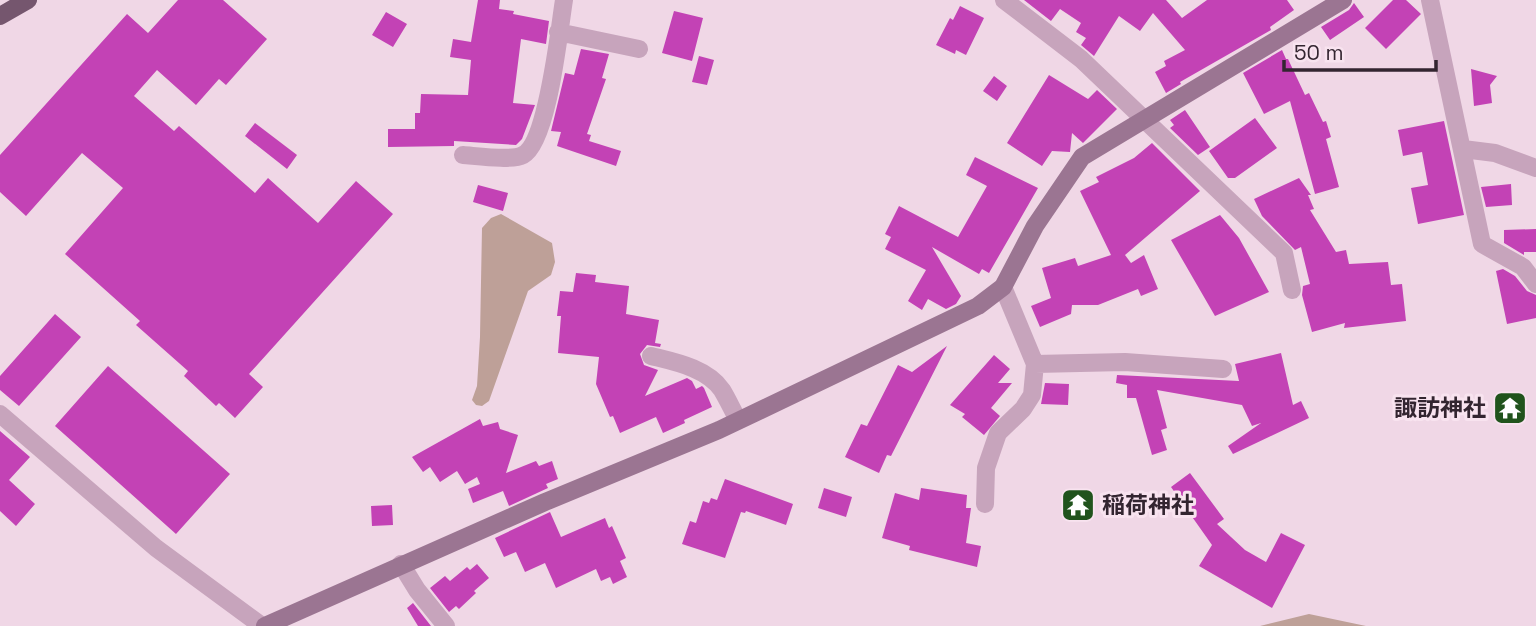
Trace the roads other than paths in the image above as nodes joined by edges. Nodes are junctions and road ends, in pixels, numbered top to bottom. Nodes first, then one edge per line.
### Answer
1 (28, 0) edge
2 (564, 0) edge
3 (1004, 0) edge
4 (1343, 0) edge
5 (1430, 0) edge
6 (0, 16) edge
7 (558, 32) junction
8 (639, 49) dead end
9 (1143, 121) junction
10 (1463, 149) junction
11 (463, 155) dead end
12 (1536, 168) edge
13 (1536, 284) edge
14 (1003, 287) junction
15 (1292, 290) dead end
16 (651, 356) dead end
17 (1035, 364) junction
18 (1223, 369) dead end
19 (0, 414) edge
20 (738, 421) junction
21 (985, 505) dead end
22 (401, 564) junction
23 (264, 626) edge
24 (446, 626) edge

1 - 6 main road
2 - 7 street
3 - 9 street
4 - 9 street
5 - 10 street
7 - 8 street
7 - 11 street
9 - 14 street
9 - 15 street
10 - 12 street
10 - 13 street
14 - 17 street
14 - 20 street
16 - 20 street
17 - 18 street
17 - 21 street
19 - 23 street
20 - 22 street
22 - 23 street
22 - 24 street

